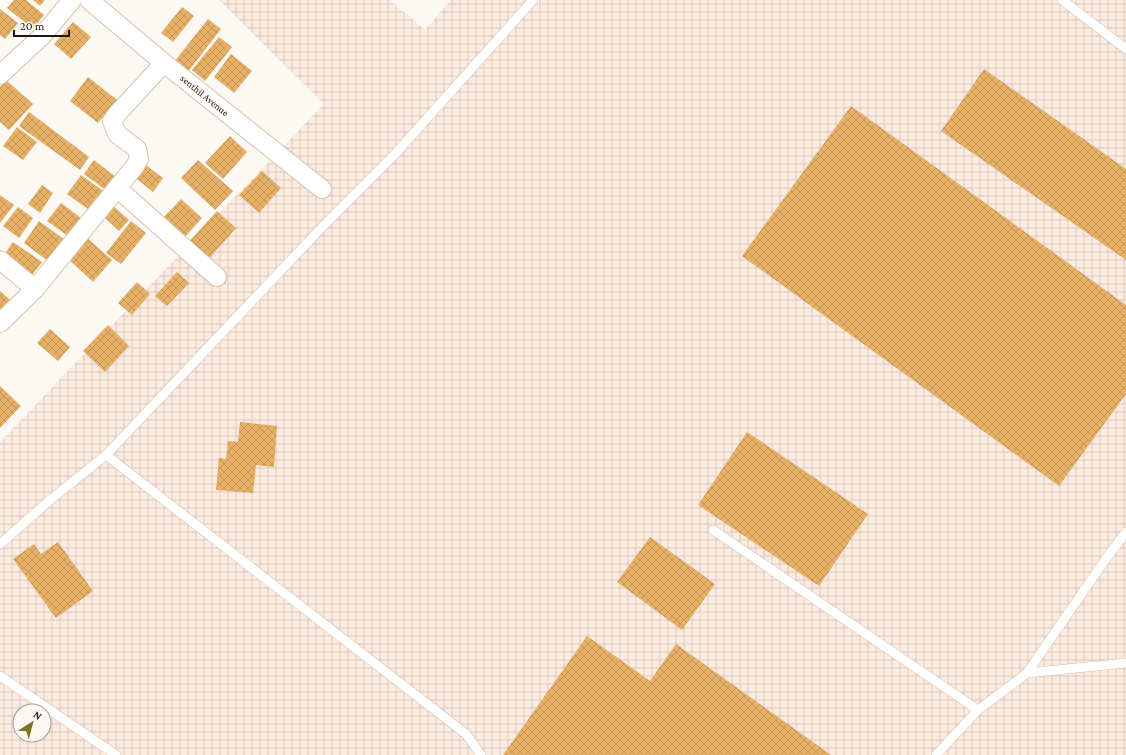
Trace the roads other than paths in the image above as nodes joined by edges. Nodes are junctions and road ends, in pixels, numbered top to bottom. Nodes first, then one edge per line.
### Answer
1 (72, 0) edge
2 (89, 0) edge
3 (533, 0) edge
4 (1062, 0) edge
5 (1126, 49) edge
6 (164, 63) junction
7 (0, 75) edge
8 (117, 188) junction
9 (322, 189) dead end
10 (0, 260) edge
11 (218, 277) dead end
12 (35, 289) junction
13 (0, 323) edge
14 (106, 455) junction
15 (713, 530) dead end
16 (1126, 532) edge
17 (0, 544) edge
18 (1126, 663) edge
19 (1027, 673) junction
20 (0, 676) edge
21 (978, 710) junction
22 (111, 754) edge
23 (481, 755) edge
24 (936, 755) edge

1 - 7 street
2 - 6 street, senthil Avenue
3 - 14 lane
4 - 5 lane
6 - 8 street
6 - 9 street, senthil Avenue
8 - 11 street
8 - 12 street
10 - 12 street
12 - 13 street
14 - 17 lane
14 - 23 lane
15 - 21 lane
16 - 19 lane
18 - 19 lane
19 - 21 lane
20 - 22 lane
21 - 24 lane

